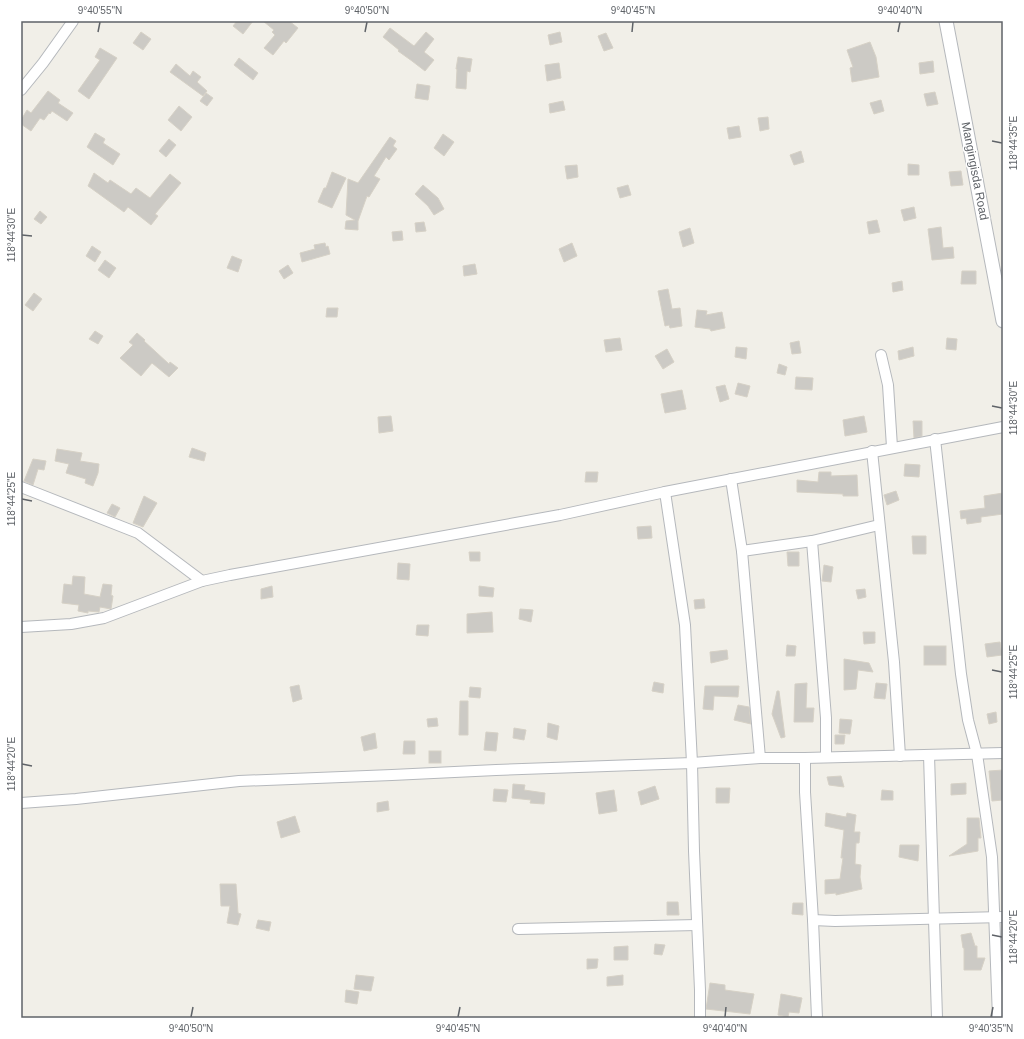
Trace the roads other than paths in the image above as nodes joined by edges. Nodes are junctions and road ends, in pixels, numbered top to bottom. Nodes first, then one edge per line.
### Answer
1 (73, 21) edge
2 (946, 21) edge
3 (21, 90) edge
4 (1003, 321) edge
5 (881, 354) dead end
6 (1003, 426) edge
7 (935, 439) junction
8 (892, 448) junction
9 (872, 451) junction
10 (731, 479) junction
11 (21, 488) edge
12 (665, 492) junction
13 (879, 526) junction
14 (812, 541) junction
15 (742, 552) junction
16 (202, 581) junction
17 (21, 627) edge
18 (1003, 753) edge
19 (977, 754) junction
20 (929, 755) junction
21 (900, 756) junction
22 (760, 758) junction
23 (805, 758) junction
24 (826, 758) junction
25 (692, 763) junction
26 (21, 803) edge
27 (999, 917) edge
28 (934, 918) junction
29 (813, 920) junction
30 (697, 925) junction
31 (518, 929) dead end
32 (700, 1018) edge
33 (817, 1018) edge
34 (937, 1018) edge
35 (998, 1018) edge

1 - 3 street
2 - 4 street, Mangingisda Road
5 - 8 street
6 - 7 street
7 - 8 street
7 - 19 street
8 - 9 street
9 - 10 street
9 - 13 street
10 - 12 street
10 - 15 street
11 - 16 street
12 - 16 street
12 - 25 street
13 - 14 street
13 - 21 street
14 - 15 street
14 - 24 street
15 - 22 street
16 - 17 street
18 - 19 street
19 - 20 street
19 - 27 street
20 - 21 street
20 - 28 street
21 - 24 street
22 - 23 street
22 - 25 street
23 - 24 street
23 - 29 street
25 - 26 street
25 - 30 street
27 - 28 street
27 - 35 street
28 - 29 street
28 - 34 street
29 - 33 street
30 - 31 street
30 - 32 street

